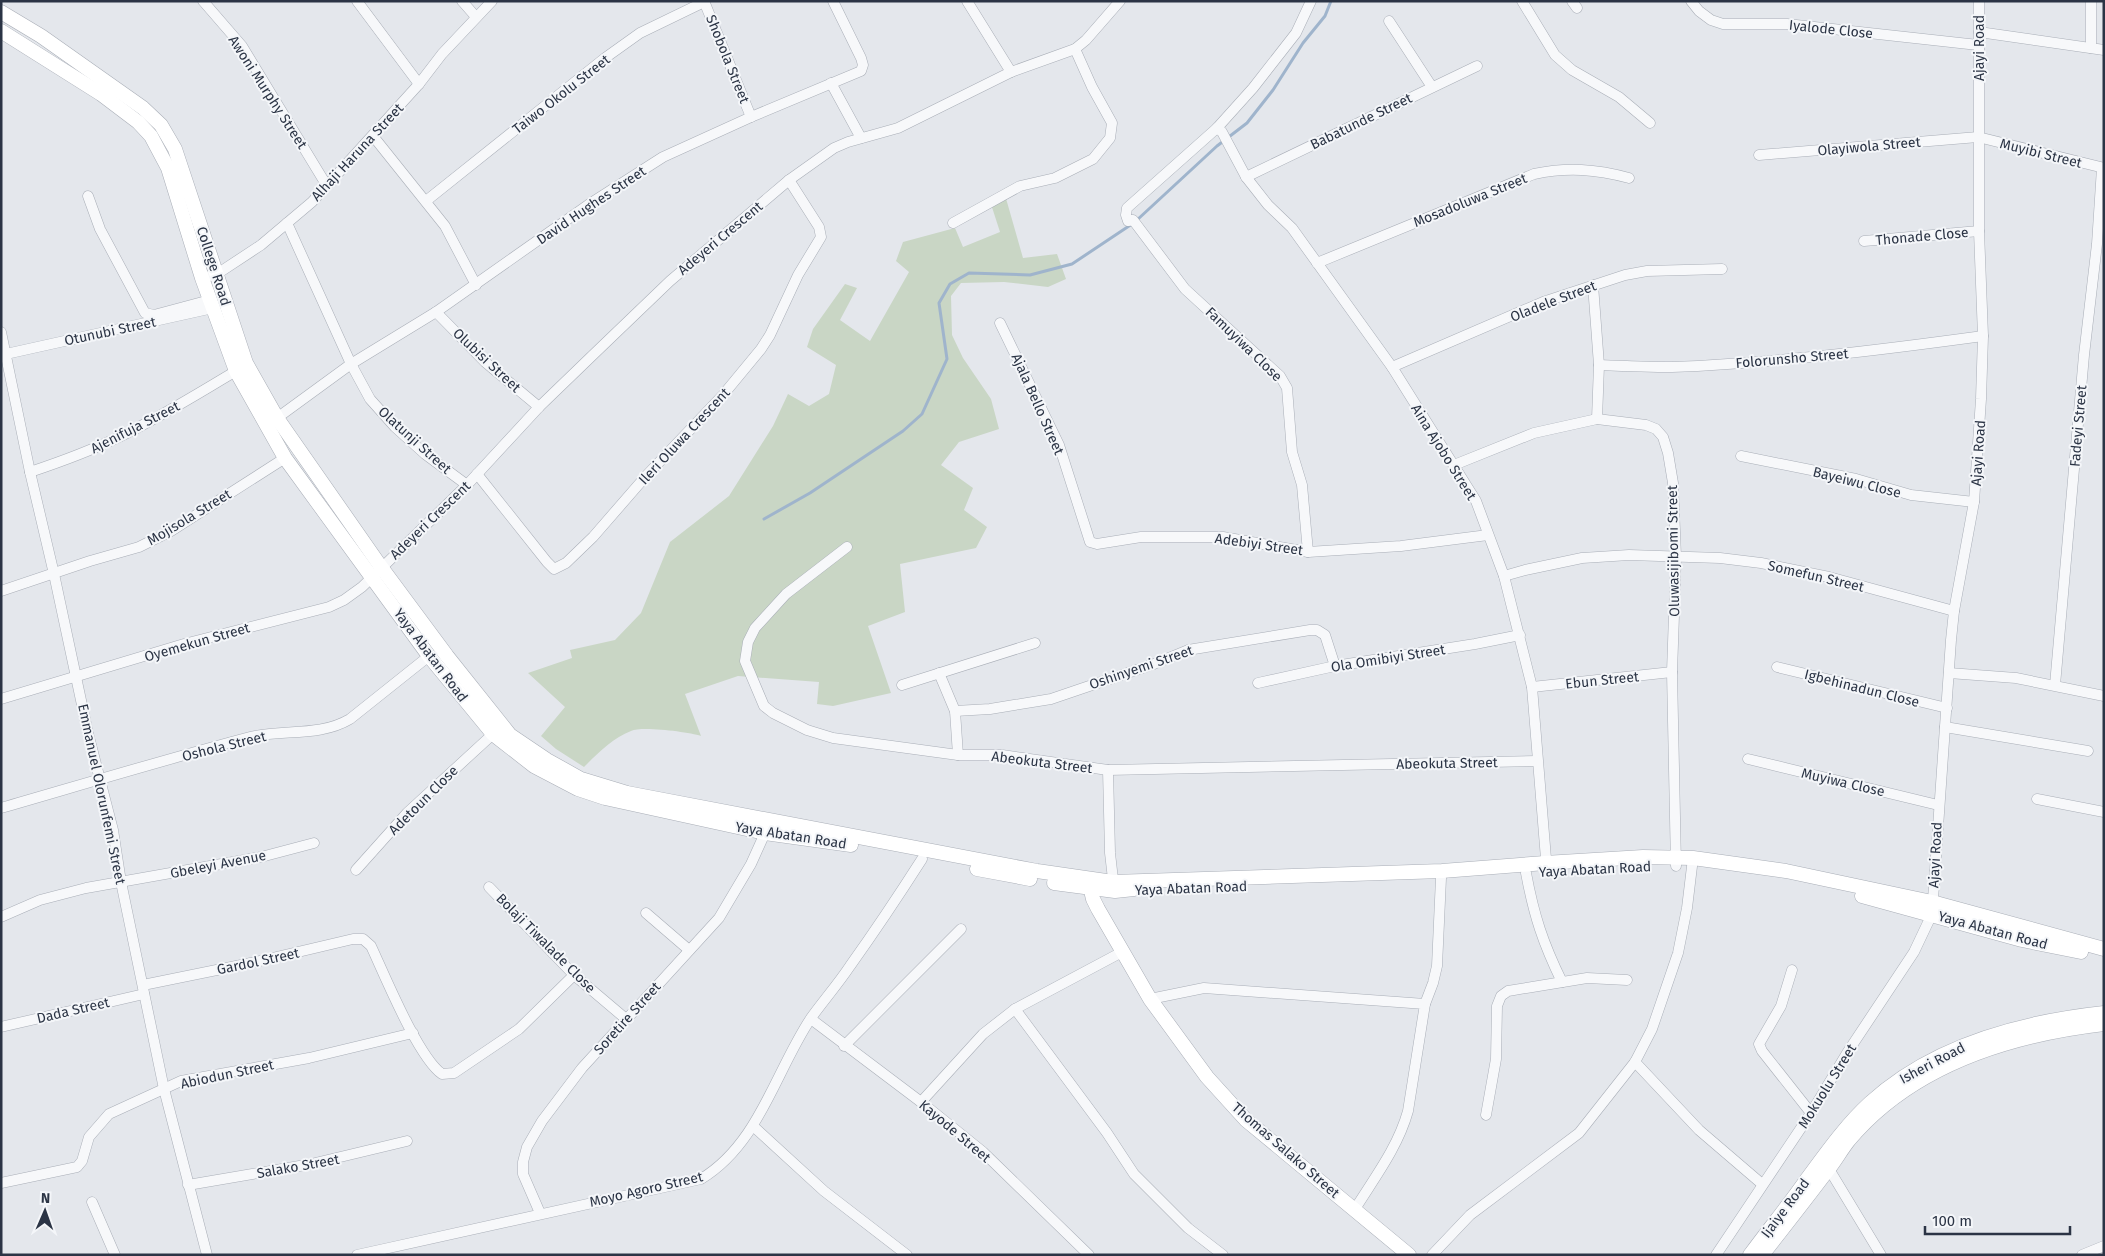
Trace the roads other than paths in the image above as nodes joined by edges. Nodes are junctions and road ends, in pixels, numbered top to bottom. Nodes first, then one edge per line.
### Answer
1 (203, 1) edge
2 (357, 1) edge
3 (462, 1) edge
4 (492, 1) edge
5 (704, 1) edge
6 (832, 1) edge
7 (967, 1) edge
8 (1120, 1) edge
9 (1311, 1) edge
10 (1522, 1) edge
11 (1691, 1) edge
12 (1979, 1) edge
13 (2091, 1) edge
14 (1, 12) edge
15 (476, 17) junction
16 (1389, 21) dead end
17 (1, 30) edge
18 (1979, 32) junction
19 (1978, 45) junction
20 (1074, 48) junction
21 (2091, 48) junction
22 (2104, 50) edge
23 (1477, 66) dead end
24 (1011, 72) junction
25 (832, 83) junction
26 (419, 84) junction
27 (1432, 87) junction
28 (751, 117) junction
29 (1650, 123) dead end
30 (1220, 130) junction
31 (373, 136) junction
32 (1978, 137) junction
33 (861, 138) junction
34 (1759, 155) dead end
35 (2103, 168) edge
36 (1246, 177) junction
37 (1629, 178) dead end
38 (789, 180) junction
39 (327, 186) junction
40 (88, 196) dead end
41 (426, 201) junction
42 (287, 223) junction
43 (953, 223) dead end
44 (1979, 231) junction
45 (1864, 241) dead end
46 (1317, 263) junction
47 (1722, 269) dead end
48 (217, 274) junction
49 (202, 278) junction
50 (476, 285) junction
51 (1593, 285) junction
52 (212, 304) junction
53 (436, 312) junction
54 (1000, 323) dead end
55 (1, 332) edge
56 (1983, 336) junction
57 (6, 354) junction
58 (351, 364) junction
59 (1600, 365) junction
60 (1392, 367) junction
61 (236, 371) junction
62 (539, 407) junction
63 (277, 418) junction
64 (1597, 419) junction
65 (1741, 456) dead end
66 (285, 458) junction
67 (1454, 465) junction
68 (30, 472) junction
69 (478, 474) junction
70 (468, 485) junction
71 (1974, 502) junction
72 (1488, 535) junction
73 (1090, 542) joint
74 (847, 547) dead end
75 (1308, 552) junction
76 (1676, 557) junction
77 (377, 571) junction
78 (54, 574) junction
79 (1504, 576) junction
80 (1, 591) edge
81 (1954, 611) junction
82 (1520, 635) junction
83 (1036, 643) dead end
84 (430, 656) junction
85 (1335, 666) junction
86 (1777, 667) dead end
87 (1672, 672) junction
88 (939, 673) junction
89 (1949, 673) junction
90 (76, 676) junction
91 (1258, 683) dead end
92 (902, 685) dead end
93 (2055, 685) junction
94 (1532, 687) junction
95 (2104, 696) edge
96 (1, 699) edge
97 (1947, 708) junction
98 (955, 711) junction
99 (1945, 727) junction
100 (493, 734) junction
101 (2088, 751) dead end
102 (958, 755) junction
103 (1748, 759) dead end
104 (1537, 761) junction
105 (1108, 770) junction
106 (100, 779) junction
107 (2037, 799) dead end
108 (1938, 805) junction
109 (1, 808) edge
110 (2104, 812) edge
111 (765, 833) junction
112 (314, 843) dead end
113 (922, 859) junction
114 (1676, 862) junction
115 (1692, 863) junction
116 (1546, 867) junction
117 (356, 870) dead end
118 (1526, 873) junction
119 (1441, 878) junction
120 (121, 882) junction
121 (1089, 884) junction
122 (489, 887) dead end
123 (1114, 887) junction
124 (1932, 908) junction
125 (646, 912) dead end
126 (1, 917) edge
127 (960, 930) dead end
128 (688, 950) junction
129 (2103, 950) edge
130 (1122, 952) junction
131 (1792, 970) dead end
132 (574, 975) junction
133 (1628, 980) dead end
134 (1562, 982) junction
135 (144, 990) junction
136 (1150, 999) junction
137 (1425, 1004) junction
138 (1016, 1009) junction
139 (2104, 1013) edge
140 (626, 1018) junction
141 (811, 1019) junction
142 (2104, 1024) edge
143 (1, 1027) edge
144 (413, 1033) junction
145 (844, 1046) junction
146 (1635, 1062) junction
147 (164, 1089) junction
148 (921, 1102) junction
149 (1811, 1113) junction
150 (1486, 1115) dead end
151 (753, 1126) junction
152 (407, 1141) dead end
153 (1824, 1165) junction
154 (1, 1183) edge
155 (1762, 1184) junction
156 (188, 1185) junction
157 (92, 1202) dead end
158 (1355, 1209) junction
159 (540, 1213) junction
160 (2104, 1246) edge
161 (115, 1255) edge
162 (207, 1255) edge
163 (357, 1255) edge
164 (907, 1255) edge
165 (1089, 1255) edge
166 (1223, 1255) edge
167 (1409, 1255) edge
168 (1432, 1255) edge
169 (1716, 1255) edge
170 (1750, 1255) edge
171 (1762, 1255) edge
172 (1881, 1255) edge
173 (2082, 1255) edge

1 - 39 street, Awoni Murphy Street
2 - 26 street
3 - 15 street
4 - 15 street, Alhaji Haruna Street
5 - 28 street, Shobola Street
5 - 41 street, Taiwo Okolu Street
6 - 25 street, David Hughes Street
7 - 24 street
8 - 20 street, Adeyeri Crescent
9 - 30 street
10 - 29 street
11 - 19 street, Iyalode Close
12 - 18 street, Ajayi Road
13 - 21 street
14 - 48 main road, College Road
15 - 26 street, Alhaji Haruna Street
16 - 27 street
17 - 49 main road, College Road
18 - 19 street, Ajayi Road
18 - 21 street
19 - 32 street, Ajayi Road
20 - 24 street, Adeyeri Crescent
20 - 43 street
21 - 22 street
23 - 27 street, Babatunde Street
24 - 33 street, Adeyeri Crescent
25 - 28 street, David Hughes Street
25 - 33 street
26 - 31 street, Alhaji Haruna Street
27 - 36 street, Babatunde Street
28 - 50 street, David Hughes Street
30 - 36 street, Aina Ajobo Street
30 - 75 street, Famuyiwa Close
31 - 39 street, Alhaji Haruna Street
31 - 41 street
32 - 34 street, Olayiwola Street
32 - 35 street, Muyibi Street
32 - 44 street, Ajayi Road
33 - 38 street, Adeyeri Crescent
35 - 93 street, Fadeyi Street
36 - 46 street, Aina Ajobo Street
37 - 46 street, Mosadoluwa Street
38 - 62 street, Adeyeri Crescent
38 - 69 street, Ileri Oluwa Crescent
39 - 42 street, Alhaji Haruna Street
40 - 52 street
41 - 50 street
42 - 48 street, Alhaji Haruna Street
42 - 58 street, Olatunji Street
44 - 45 street, Thonade Close
44 - 56 street, Ajayi Road
46 - 60 street, Aina Ajobo Street
47 - 51 street, Oladele Street
48 - 49 street, Alhaji Haruna Street
48 - 63 main road, College Road
49 - 52 main road, College Road
50 - 53 street, David Hughes Street
51 - 59 street
51 - 60 street, Oladele Street
52 - 57 street, Otunubi Street
52 - 61 main road, College Road
53 - 58 street, David Hughes Street
53 - 62 street, Olubisi Street
54 - 73 street, Ajala Bello Street
55 - 57 street, Emmanuel Olorunfemi Street
56 - 59 street, Folorunsho Street
56 - 71 street, Ajayi Road
57 - 68 street, Emmanuel Olorunfemi Street
58 - 63 street, David Hughes Street
58 - 70 street, Olatunji Street
59 - 64 street
60 - 67 street, Aina Ajobo Street
61 - 66 main road, College Road
61 - 68 street, Ajenifuja Street
62 - 69 street, Adeyeri Crescent
63 - 77 main road, College Road
64 - 67 street, Oluwasijibomi Street
64 - 76 street, Oluwasijibomi Street
65 - 71 street, Bayeiwu Close
66 - 77 main road, College Road
66 - 78 street, Mojisola Street
67 - 72 street, Aina Ajobo Street
68 - 78 street, Emmanuel Olorunfemi Street
69 - 70 street, Adeyeri Crescent
70 - 77 street, Adeyeri Crescent
71 - 81 street, Ajayi Road
72 - 75 street, Adebiyi Street
72 - 79 street, Aina Ajobo Street
73 - 75 street, Adebiyi Street
74 - 102 street, Abeokuta Street
76 - 79 street, Somefun Street
76 - 81 street, Somefun Street
76 - 87 street, Oluwasijibomi Street
77 - 84 main road, Yaya Abatan Road
77 - 90 street, Oyemekun Street
77 - 121 main road, Yaya Abatan Road
78 - 80 street, Mojisola Street
78 - 90 street, Emmanuel Olorunfemi Street
79 - 82 street, Aina Ajobo Street
81 - 89 street, Ajayi Road
82 - 85 street, Ola Omibiyi Street
82 - 94 street, Aina Ajobo Street
83 - 88 street
84 - 100 main road, Yaya Abatan Road
84 - 106 street, Oshola Street
85 - 91 street, Ola Omibiyi Street
85 - 98 street, Oshinyemi Street
86 - 97 street, Igbehinadun Close
87 - 94 street, Ebun Street
87 - 114 street, Oluwasijibomi Street
88 - 92 street
88 - 98 street
89 - 93 street
89 - 97 street, Ajayi Road
90 - 96 street, Oyemekun Street
90 - 106 street, Emmanuel Olorunfemi Street
93 - 95 street
94 - 104 street, Aina Ajobo Street
97 - 99 street, Ajayi Road
98 - 102 street
99 - 101 street
99 - 108 street, Ajayi Road
100 - 111 main road, Yaya Abatan Road
100 - 117 street, Adetoun Close
102 - 105 street, Abeokuta Street
103 - 108 street, Muyiwa Close
104 - 105 street, Abeokuta Street
104 - 116 street, Aina Ajobo Street
105 - 123 street
106 - 109 street, Oshola Street
106 - 120 street, Emmanuel Olorunfemi Street
107 - 110 street
108 - 124 street, Ajayi Road
111 - 113 main road, Yaya Abatan Road
111 - 128 street, Soretire Street
112 - 120 street, Gbeleyi Avenue
113 - 121 main road, Yaya Abatan Road
113 - 141 street, Moyo Agoro Street
114 - 115 main road, Yaya Abatan Road
114 - 116 main road, Yaya Abatan Road
115 - 124 main road, Yaya Abatan Road
115 - 146 street
116 - 118 main road, Yaya Abatan Road
116 - 123 main road, Yaya Abatan Road
118 - 119 main road, Yaya Abatan Road
118 - 134 street
119 - 123 main road, Yaya Abatan Road
119 - 137 street
120 - 126 street, Gbeleyi Avenue
120 - 135 street, Emmanuel Olorunfemi Street
121 - 123 main road, Yaya Abatan Road
121 - 130 main road, Thomas Salako Street
122 - 132 street, Bolaji Tiwalade Close
124 - 129 main road, Yaya Abatan Road
124 - 149 street, Mokuolu Street
125 - 128 street
127 - 145 street
128 - 140 street, Soretire Street
130 - 136 main road, Thomas Salako Street
130 - 138 street
131 - 149 street
132 - 140 street, Bolaji Tiwalade Close
132 - 144 street
133 - 134 street
134 - 150 street
135 - 143 street, Dada Street
135 - 144 street, Gardol Street
135 - 147 street, Emmanuel Olorunfemi Street
136 - 137 street
136 - 158 main road, Thomas Salako Street
137 - 158 street
138 - 148 street
138 - 166 street
139 - 153 main road, Isheri Road
140 - 159 street, Soretire Street
141 - 145 street, Kayode Street
141 - 151 street, Moyo Agoro Street
142 - 153 main road, Isheri Road
144 - 147 street, Abiodun Street
145 - 148 street, Kayode Street
146 - 155 street
146 - 168 street
147 - 154 street, Abiodun Street
147 - 156 street, Emmanuel Olorunfemi Street
148 - 165 street, Kayode Street
149 - 155 street, Mokuolu Street
151 - 159 street, Moyo Agoro Street
151 - 164 street
152 - 156 street, Salako Street
153 - 170 main road, Ijaiye Road
153 - 171 main road, Ijaiye Road
153 - 172 street
155 - 169 street, Mokuolu Street
156 - 162 street, Emmanuel Olorunfemi Street
157 - 161 street
158 - 167 main road, Thomas Salako Street
159 - 163 street, Moyo Agoro Street
160 - 173 street

